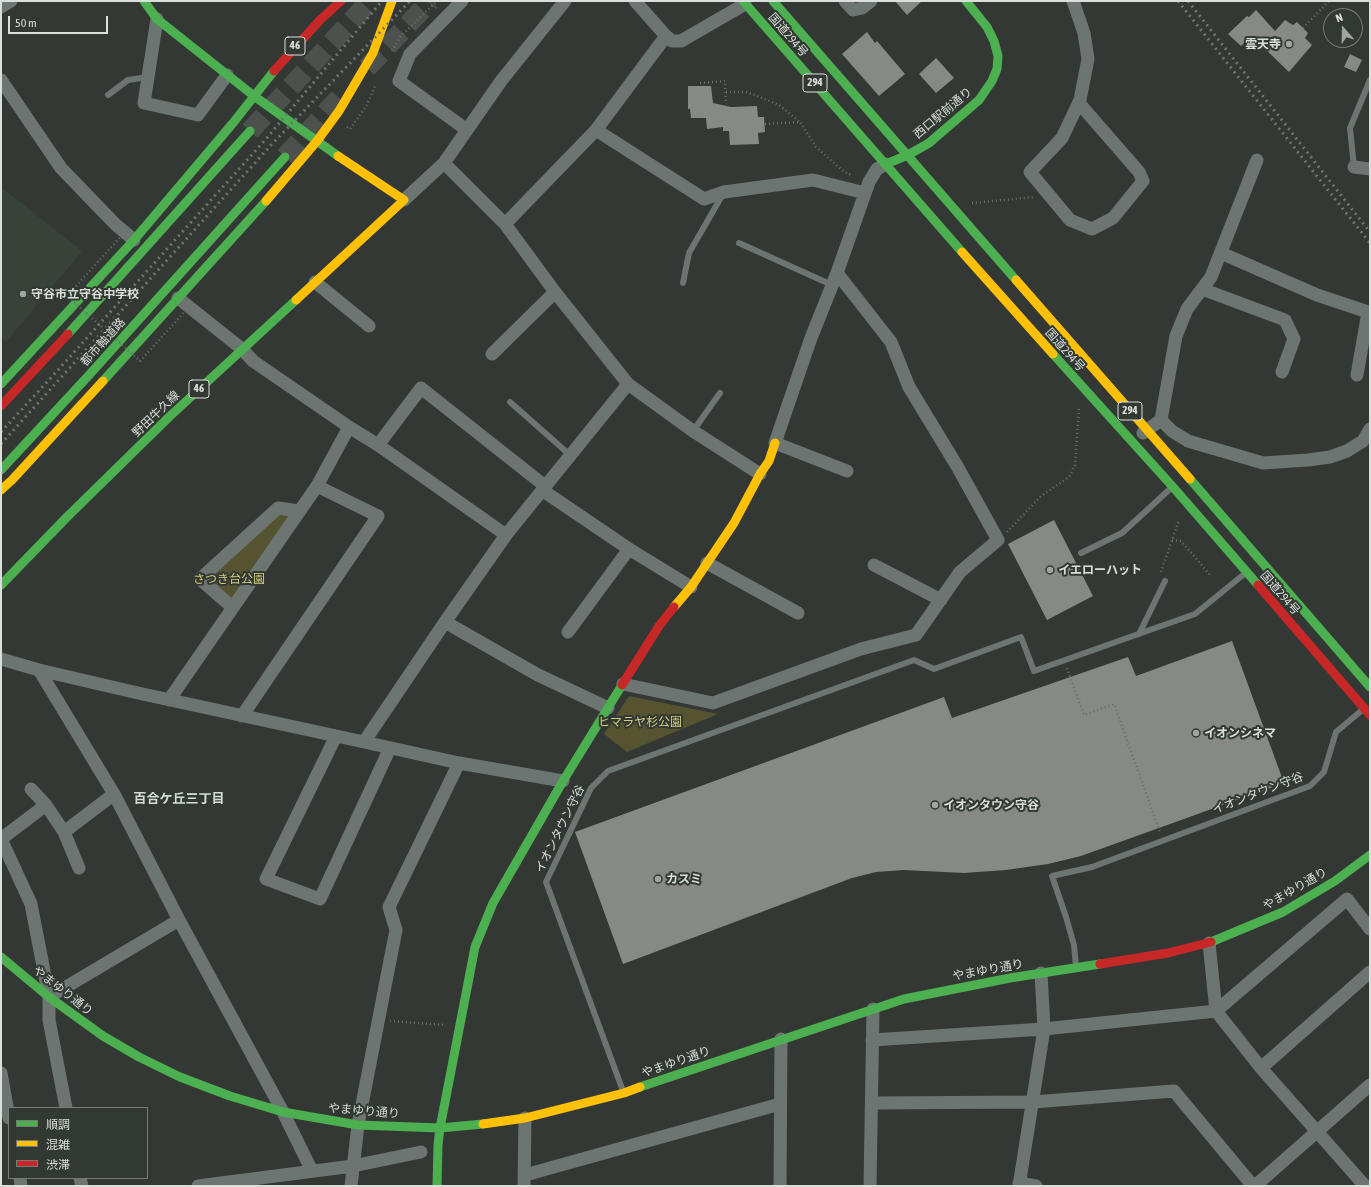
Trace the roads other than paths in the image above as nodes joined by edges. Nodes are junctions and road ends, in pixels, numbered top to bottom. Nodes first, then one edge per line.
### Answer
1 (11, 1) edge
2 (144, 1) edge
3 (341, 1) edge
4 (392, 1) edge
5 (462, 1) edge
6 (565, 1) edge
7 (635, 1) edge
8 (773, 1) edge
9 (845, 1) edge
10 (870, 1) edge
11 (966, 1) edge
12 (1073, 1) edge
13 (744, 2) edge
14 (1, 7) edge
15 (157, 19) junction
16 (666, 36) junction
17 (227, 75) junction
18 (148, 76) junction
19 (1, 80) edge
20 (1370, 80) edge
21 (108, 95) dead end
22 (254, 96) junction
23 (1079, 103) junction
24 (467, 130) junction
25 (596, 130) junction
26 (250, 131) tunnel mouth
27 (318, 141) junction
28 (908, 155) junction
29 (284, 157) tunnel mouth
30 (1257, 160) dead end
31 (444, 163) junction
32 (886, 164) junction
33 (1354, 167) joint
34 (1370, 169) edge
35 (867, 188) junction
36 (724, 192) junction
37 (404, 200) junction
38 (505, 224) junction
39 (129, 236) junction
40 (739, 243) dead end
41 (1221, 253) junction
42 (835, 279) junction
43 (315, 282) junction
44 (684, 283) dead end
45 (1202, 289) junction
46 (555, 292) junction
47 (178, 298) junction
48 (369, 326) dead end
49 (242, 349) junction
50 (492, 354) dead end
51 (1282, 372) dead end
52 (1357, 375) dead end
53 (1, 384) edge
54 (628, 384) junction
55 (720, 393) dead end
56 (510, 402) dead end
57 (1, 406) edge
58 (1161, 420) junction
59 (349, 427) junction
60 (1370, 429) edge
61 (1147, 430) junction
62 (694, 431) junction
63 (1131, 441) junction
64 (775, 443) junction
65 (1367, 443) edge
66 (378, 445) junction
67 (570, 455) junction
68 (1, 470) edge
69 (847, 471) dead end
70 (760, 474) junction
71 (317, 486) junction
72 (1173, 487) junction
73 (544, 488) junction
74 (1, 490) edge
75 (299, 511) junction
76 (506, 535) junction
77 (629, 549) junction
78 (1082, 553) dead end
79 (707, 563) junction
80 (874, 564) dead end
81 (1246, 572) junction
82 (1165, 582) road end
83 (1, 585) edge
84 (691, 587) junction
85 (941, 600) junction
86 (232, 607) junction
87 (798, 613) dead end
88 (445, 622) junction
89 (568, 632) dead end
90 (1139, 634) junction
91 (1, 659) edge
92 (39, 670) junction
93 (623, 684) junction
94 (1370, 687) edge
95 (168, 700) junction
96 (608, 708) junction
97 (1367, 712) edge
98 (242, 716) junction
99 (336, 736) junction
100 (364, 742) junction
101 (390, 748) junction
102 (459, 763) junction
103 (563, 780) junction
104 (32, 789) dead end
105 (114, 794) junction
106 (46, 805) junction
107 (64, 832) junction
108 (1, 839) edge
109 (1370, 855) edge
110 (79, 868) dead end
111 (179, 920) junction
112 (1370, 929) edge
113 (1209, 943) junction
114 (1, 957) edge
115 (1076, 968) junction
116 (1370, 972) edge
117 (1041, 973) junction
118 (49, 997) junction
119 (872, 1009) junction
120 (1216, 1011) junction
121 (1044, 1029) junction
122 (781, 1040) junction
123 (872, 1040) junction
124 (1261, 1068) junction
125 (1, 1073) edge
126 (1370, 1085) edge
127 (624, 1092) junction
128 (1033, 1102) junction
129 (872, 1103) junction
130 (780, 1104) junction
131 (66, 1107) edge
132 (8, 1112) edge
133 (283, 1112) junction
134 (525, 1118) junction
135 (358, 1125) junction
136 (440, 1128) junction
137 (1317, 1132) junction
138 (421, 1152) dead end
139 (353, 1166) junction
140 (312, 1171) junction
141 (525, 1181) edge
142 (1019, 1185) edge
143 (198, 1186) edge
144 (351, 1186) edge
145 (436, 1186) edge
146 (780, 1186) edge
147 (870, 1186) edge
148 (1036, 1186) edge
149 (1254, 1186) edge
150 (1365, 1186) edge

1 - 14 street
2 - 15 main road
3 - 22 main road, 46
4 - 27 main road
5 - 24 street
6 - 24 street
7 - 16 street
8 - 28 main road, 国道294号 / 294
9 - 10 street
11 - 28 main road, 西口駅前通り
12 - 23 street
13 - 16 street
13 - 32 main road, 国道294号 / 294
15 - 17 main road
15 - 18 street
16 - 25 street
17 - 18 street
17 - 22 main road
18 - 21 lane
19 - 39 street
20 - 33 lane
22 - 27 main road
22 - 39 main road, 46
23 - 23 street
24 - 31 street
25 - 36 street
25 - 38 street
26 - 57 main road
27 - 37 main road
27 - 47 main road
28 - 32 main road, 西口駅前通り
28 - 61 main road, 国道294号 / 294
29 - 68 main road, 都市軸道路
30 - 41 street
31 - 37 street
31 - 38 street
32 - 35 street
32 - 63 main road, 国道294号 / 294
33 - 34 street
35 - 36 street
35 - 42 street
36 - 44 lane
37 - 43 main road, 野田牛久線 / 46
38 - 46 street
39 - 53 main road, 46
40 - 42 lane
41 - 45 street
41 - 52 street
42 - 64 street
42 - 85 street
43 - 48 street
43 - 49 main road, 野田牛久線 / 46
45 - 51 street
45 - 58 street
46 - 50 street
46 - 54 street
47 - 49 street
47 - 74 main road
49 - 59 street
49 - 83 main road, 野田牛久線 / 46
54 - 62 street
54 - 67 street
55 - 62 lane
56 - 67 lane
58 - 61 street
58 - 65 street
59 - 66 street
59 - 71 street
60 - 65 street
61 - 63 street
61 - 94 main road, 国道294号 / 294
62 - 70 street
63 - 72 main road, 国道294号 / 294
64 - 69 street
64 - 70 main road
66 - 73 street
66 - 76 street
67 - 73 street
70 - 79 main road
71 - 75 street
71 - 98 street
72 - 78 lane
72 - 81 main road, 国道294号 / 294
73 - 76 street
73 - 77 street
75 - 86 street
75 - 86 street
76 - 88 street
77 - 84 street
77 - 89 street
79 - 84 main road
79 - 87 street
80 - 85 street
81 - 90 lane, イオンタウン守谷
81 - 97 main road, 国道294号 / 294
82 - 90 lane
84 - 93 main road
85 - 93 street
86 - 95 street
88 - 96 street
88 - 100 street
90 - 127 lane, イオンタウン守谷
91 - 92 street
92 - 95 street
92 - 105 street
93 - 96 main road
95 - 98 street
96 - 103 main road
97 - 115 lane, イオンタウン守谷
98 - 99 street
99 - 100 street
99 - 101 street
100 - 101 street
101 - 102 street
102 - 103 street
102 - 135 street
103 - 136 main road
104 - 106 street
105 - 107 street
105 - 111 street
106 - 107 street
106 - 108 street
107 - 110 street
108 - 118 street
109 - 113 main road, やまゆり通り
111 - 118 street
111 - 133 street
112 - 120 street
113 - 115 main road, やまゆり通り
113 - 120 street
114 - 118 main road, やまゆり通り
115 - 117 main road, やまゆり通り
116 - 124 street
117 - 119 main road, やまゆり通り
117 - 121 street
118 - 131 street
118 - 133 main road, やまゆり通り
119 - 122 main road, やまゆり通り
119 - 123 street
120 - 121 street
120 - 124 street
121 - 123 street
121 - 128 street
122 - 127 main road, やまゆり通り
122 - 130 street
123 - 129 street
124 - 137 street
125 - 132 street
126 - 137 street
127 - 134 main road, やまゆり通り
128 - 129 street
128 - 142 street
128 - 149 street
129 - 147 street
130 - 141 street
130 - 146 street
133 - 135 main road, やまゆり通り
133 - 140 street
134 - 136 main road, やまゆり通り
134 - 141 street
135 - 136 main road, やまゆり通り
135 - 139 street
136 - 145 main road
137 - 149 street
137 - 150 street
138 - 139 street
139 - 140 street
139 - 144 street
140 - 143 street
142 - 148 street

